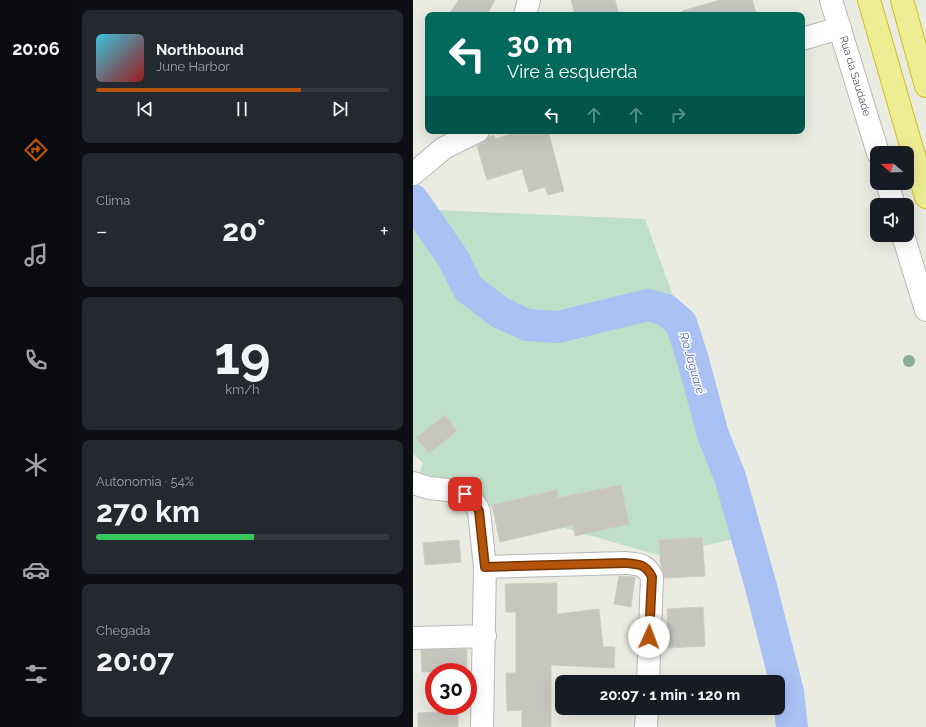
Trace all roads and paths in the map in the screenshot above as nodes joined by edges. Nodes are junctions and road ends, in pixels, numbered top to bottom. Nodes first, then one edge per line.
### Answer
1 (529, 0) edge
2 (831, 0) edge
3 (869, 0) edge
4 (902, 0) edge
5 (526, 12) edge
6 (840, 28) junction
7 (805, 38) edge
8 (926, 86) edge
9 (469, 134) edge
10 (876, 146) edge
11 (413, 174) edge
12 (926, 198) edge
13 (905, 242) edge
14 (926, 310) edge
15 (413, 483) edge
16 (485, 567) junction
17 (485, 636) junction
18 (413, 638) edge
19 (647, 675) edge
20 (647, 715) edge
21 (482, 727) edge
22 (646, 727) edge

1 - 5 street
2 - 6 street, Rua da Saudade
3 - 12 highway
4 - 8 highway
6 - 7 street
6 - 10 street, Rua da Saudade
9 - 11 street
13 - 14 street
15 - 16 street
16 - 17 street
16 - 19 street
17 - 18 street
17 - 21 street
20 - 22 street

